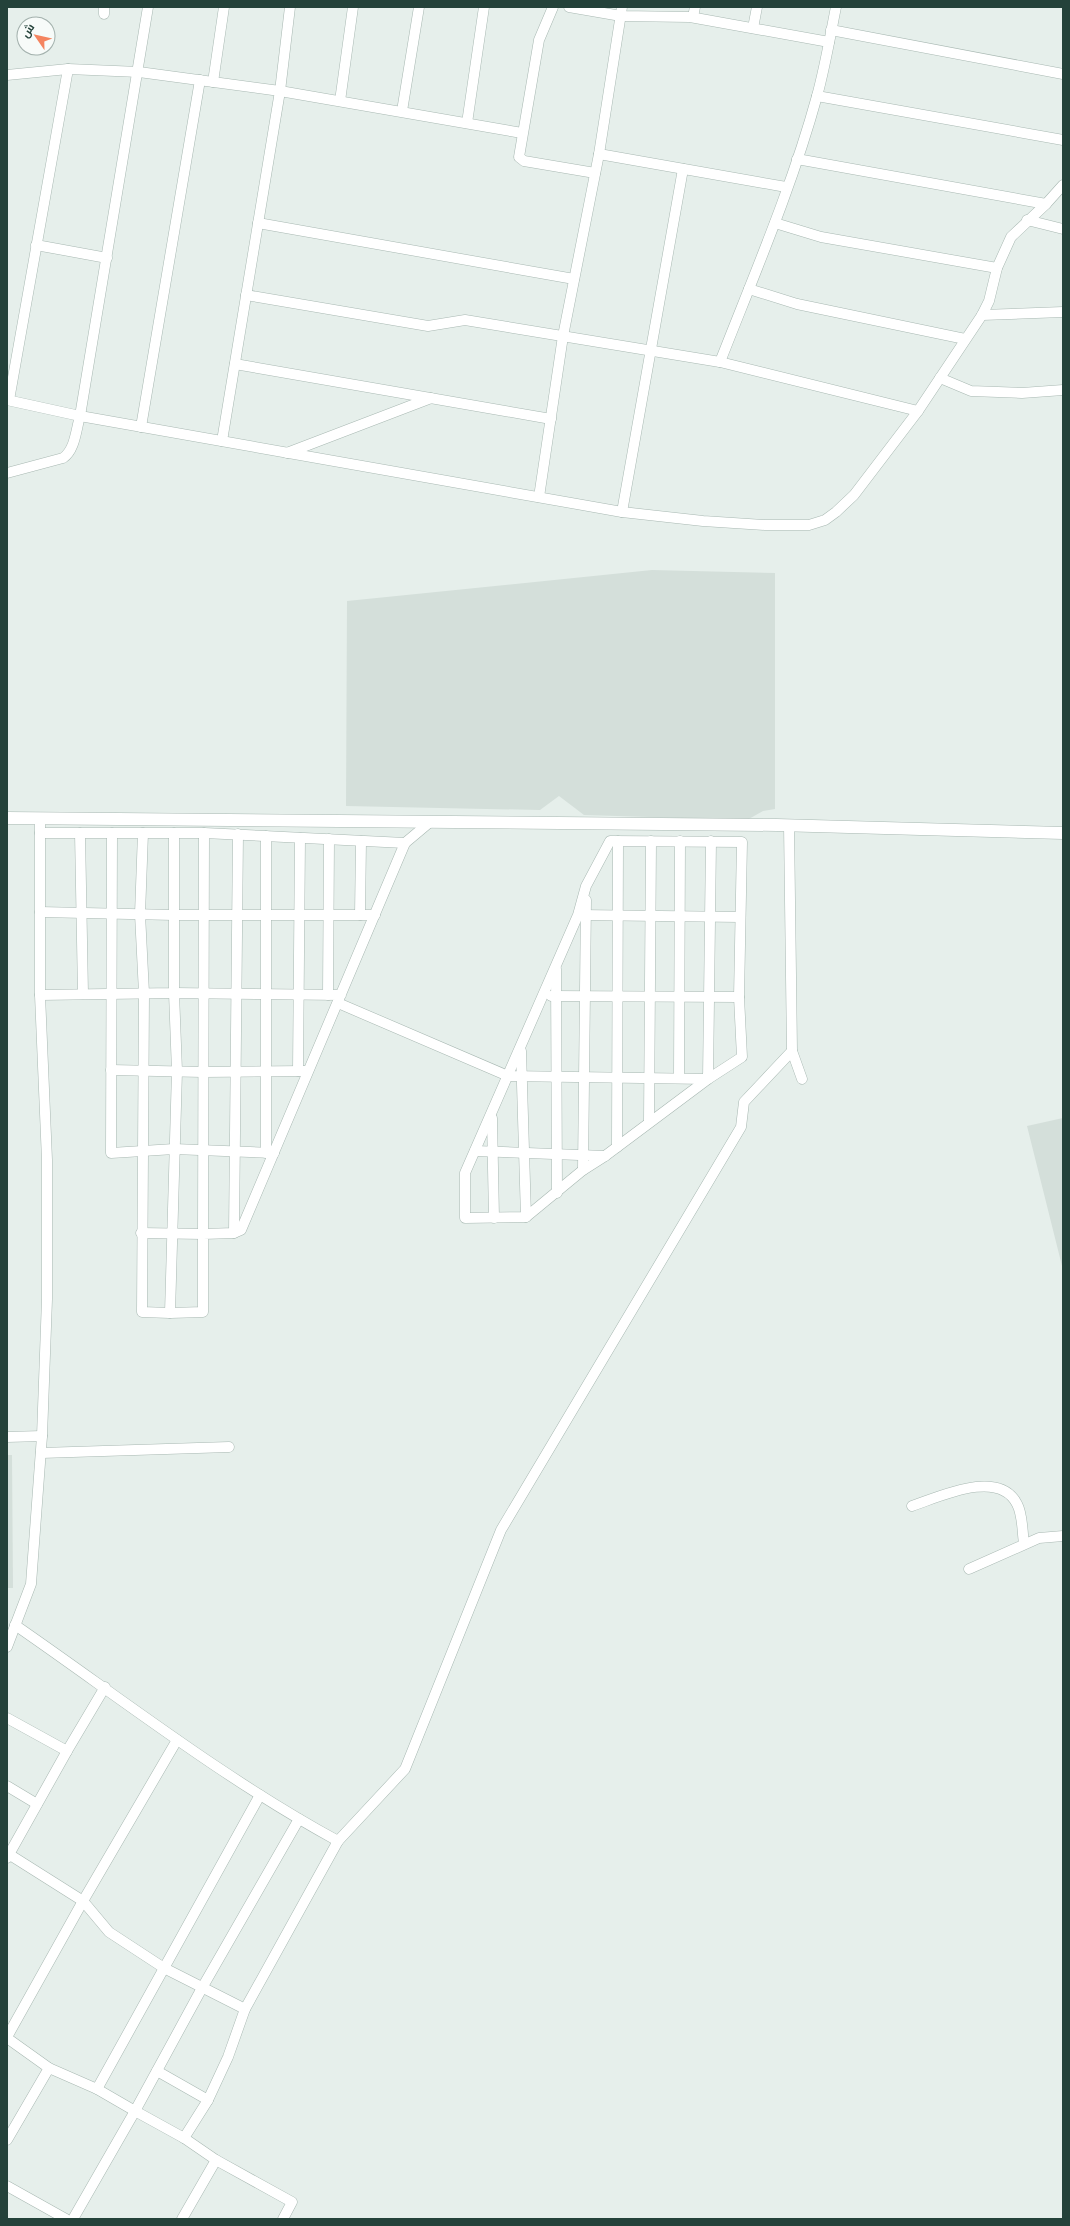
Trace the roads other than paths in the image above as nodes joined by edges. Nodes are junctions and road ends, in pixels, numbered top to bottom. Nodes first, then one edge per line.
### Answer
1 (148, 7) edge
2 (224, 7) edge
3 (290, 7) edge
4 (353, 7) edge
5 (419, 7) edge
6 (484, 7) edge
7 (553, 7) edge
8 (569, 7) edge
9 (757, 7) edge
10 (836, 7) edge
11 (622, 12) edge
12 (694, 12) edge
13 (754, 28) junction
14 (831, 30) junction
15 (829, 42) junction
16 (68, 69) junction
17 (139, 72) junction
18 (1063, 74) edge
19 (7, 75) edge
20 (200, 80) junction
21 (213, 82) junction
22 (280, 91) junction
23 (817, 96) junction
24 (340, 101) junction
25 (402, 111) junction
26 (467, 123) junction
27 (522, 133) junction
28 (1063, 140) edge
29 (599, 154) junction
30 (797, 159) junction
31 (683, 169) junction
32 (595, 173) junction
33 (1063, 185) edge
34 (786, 187) junction
35 (1046, 204) junction
36 (1027, 220) junction
37 (258, 223) junction
38 (775, 223) junction
39 (1063, 229) edge
40 (36, 245) junction
41 (107, 258) junction
42 (997, 268) junction
43 (574, 278) junction
44 (749, 289) junction
45 (246, 295) junction
46 (1063, 312) edge
47 (982, 315) junction
48 (563, 336) junction
49 (965, 339) junction
50 (651, 352) junction
51 (720, 362) junction
52 (235, 364) junction
53 (940, 378) junction
54 (1063, 390) edge
55 (431, 398) junction
56 (8, 400) edge
57 (918, 411) junction
58 (80, 416) junction
59 (551, 419) junction
60 (141, 427) junction
61 (222, 441) junction
62 (287, 453) junction
63 (7, 473) edge
64 (539, 497) junction
65 (622, 512) junction
66 (7, 818) edge
67 (40, 819) junction
68 (430, 822) junction
69 (789, 825) junction
70 (40, 833) junction
71 (80, 833) junction
72 (112, 833) junction
73 (143, 833) junction
74 (174, 833) junction
75 (204, 833) junction
76 (1063, 833) edge
77 (238, 834) junction
78 (266, 836) junction
79 (300, 838) junction
80 (330, 839) junction
81 (361, 841) junction
82 (618, 841) junction
83 (651, 841) junction
84 (711, 841) junction
85 (680, 842) junction
86 (405, 843) junction
87 (40, 912) junction
88 (82, 913) junction
89 (112, 914) junction
90 (140, 914) junction
91 (174, 915) junction
92 (204, 915) junction
93 (237, 915) junction
94 (266, 915) junction
95 (299, 915) junction
96 (329, 915) junction
97 (360, 915) junction
98 (375, 915) junction
99 (582, 915) junction
100 (618, 915) junction
101 (650, 916) junction
102 (680, 916) junction
103 (710, 917) junction
104 (740, 918) junction
105 (556, 965) junction
106 (144, 993) junction
107 (174, 993) junction
108 (83, 994) junction
109 (113, 994) junction
110 (204, 994) junction
111 (236, 994) junction
112 (266, 994) junction
113 (40, 995) junction
114 (298, 995) junction
115 (328, 995) junction
116 (543, 996) junction
117 (556, 996) junction
118 (585, 996) junction
119 (617, 996) junction
120 (649, 996) junction
121 (680, 997) junction
122 (708, 997) junction
123 (738, 997) junction
124 (339, 999) junction
125 (521, 1047) junction
126 (792, 1051) junction
127 (111, 1070) junction
128 (144, 1071) junction
129 (177, 1071) junction
130 (298, 1071) junction
131 (309, 1071) junction
132 (203, 1072) junction
133 (235, 1072) junction
134 (266, 1072) junction
135 (508, 1076) junction
136 (522, 1076) junction
137 (557, 1076) junction
138 (584, 1076) junction
139 (617, 1077) junction
140 (648, 1077) junction
141 (680, 1078) junction
142 (708, 1079) junction
143 (802, 1079) dead end
144 (492, 1114) junction
145 (649, 1122) junction
146 (617, 1147) junction
147 (174, 1149) junction
148 (203, 1151) junction
149 (143, 1152) junction
150 (475, 1152) junction
151 (492, 1152) junction
152 (234, 1153) junction
153 (270, 1153) junction
154 (524, 1153) junction
155 (557, 1155) junction
156 (583, 1156) junction
157 (605, 1156) junction
158 (583, 1170) junction
159 (557, 1193) junction
160 (526, 1217) junction
161 (494, 1218) junction
162 (171, 1232) junction
163 (141, 1233) junction
164 (234, 1233) junction
165 (203, 1234) junction
166 (170, 1313) junction
167 (42, 1436) junction
168 (7, 1437) edge
169 (229, 1447) dead end
170 (41, 1453) junction
171 (912, 1506) dead end
172 (1063, 1536) edge
173 (1024, 1544) junction
174 (969, 1569) dead end
175 (15, 1624) junction
176 (7, 1647) edge
177 (105, 1688) junction
178 (7, 1718) edge
179 (177, 1740) junction
180 (67, 1751) junction
181 (7, 1786) edge
182 (260, 1795) junction
183 (37, 1804) junction
184 (299, 1819) junction
185 (338, 1841) junction
186 (8, 1855) edge
187 (83, 1901) junction
188 (164, 1968) junction
189 (202, 1988) junction
190 (245, 2009) junction
191 (7, 2037) edge
192 (49, 2068) junction
193 (157, 2071) junction
194 (97, 2089) junction
195 (208, 2100) junction
196 (135, 2111) junction
197 (184, 2138) junction
198 (7, 2140) edge
199 (216, 2160) junction
200 (7, 2186) edge
201 (66, 2219) edge
202 (73, 2219) edge
203 (182, 2219) edge
204 (283, 2219) edge

1 - 17 street
2 - 21 street
3 - 22 street
4 - 24 street
5 - 25 street
6 - 26 street
7 - 27 street
8 - 11 street
9 - 13 street
10 - 14 street
11 - 12 street
11 - 29 street
12 - 13 street
13 - 15 street
14 - 15 street
14 - 18 street
15 - 23 street
16 - 17 street
16 - 19 street
16 - 40 street
17 - 20 street
17 - 41 street
20 - 21 street
20 - 60 street
21 - 22 street
22 - 24 street
22 - 37 street
23 - 28 street
23 - 30 street
24 - 25 street
25 - 26 street
26 - 27 street
27 - 32 street
29 - 31 street
29 - 32 street
30 - 34 street
30 - 35 street
31 - 34 street
31 - 50 street
32 - 43 street
33 - 35 street
34 - 38 street
35 - 36 street
36 - 39 street
36 - 42 street
37 - 43 street
37 - 45 street
38 - 42 street
38 - 44 street
40 - 41 street
40 - 56 street
41 - 58 street
42 - 47 street
43 - 48 street
44 - 49 street
44 - 51 street
45 - 48 street
45 - 52 street
46 - 47 street
47 - 49 street
48 - 50 street
48 - 59 street
49 - 53 street
50 - 51 street
50 - 65 street
51 - 57 street
52 - 55 street
52 - 61 street
53 - 54 street
53 - 57 street
55 - 59 street
55 - 62 street
56 - 58 street
57 - 65 street
58 - 60 street
58 - 63 street
59 - 64 street
60 - 61 street
61 - 62 street
62 - 64 street
64 - 65 street
66 - 67 street
67 - 68 street
67 - 70 street
68 - 69 street
68 - 86 street
69 - 76 street
69 - 126 street
70 - 71 street
70 - 87 street
71 - 72 street
71 - 88 street
72 - 73 street
72 - 89 street
73 - 74 street
73 - 90 street
74 - 75 street
74 - 91 street
75 - 77 street
75 - 92 street
77 - 78 street
77 - 93 street
78 - 79 street
78 - 94 street
79 - 80 street
79 - 95 street
80 - 81 street
80 - 96 street
81 - 86 street
81 - 97 street
82 - 83 street
82 - 99 street
82 - 100 street
83 - 85 street
83 - 101 street
84 - 85 street
84 - 103 street
84 - 104 street
85 - 102 street
86 - 98 street
87 - 88 street
87 - 113 street
88 - 89 street
88 - 108 street
89 - 90 street
89 - 109 street
90 - 91 street
90 - 106 street
91 - 92 street
91 - 107 street
92 - 93 street
92 - 110 street
93 - 94 street
93 - 111 street
94 - 95 street
94 - 112 street
95 - 96 street
95 - 114 street
96 - 97 street
96 - 115 street
97 - 98 street
98 - 124 street
99 - 100 street
99 - 105 street
99 - 118 street
100 - 101 street
100 - 119 street
101 - 102 street
101 - 120 street
102 - 103 street
102 - 121 street
103 - 104 street
103 - 122 street
104 - 123 street
105 - 116 street
105 - 117 street
106 - 107 street
106 - 109 street
106 - 128 street
107 - 110 street
107 - 129 street
108 - 109 street
108 - 113 street
109 - 127 street
110 - 111 street
110 - 132 street
111 - 112 street
111 - 133 street
112 - 114 street
112 - 134 street
113 - 167 street
114 - 115 street
114 - 130 street
115 - 124 street
116 - 117 street
116 - 125 street
117 - 118 street
117 - 137 street
118 - 119 street
118 - 138 street
119 - 120 street
119 - 139 street
120 - 121 street
120 - 140 street
121 - 122 street
121 - 141 street
122 - 123 street
122 - 142 street
123 - 142 street
124 - 131 street
124 - 135 street
125 - 135 street
125 - 136 street
126 - 143 street
126 - 185 street
127 - 128 street
127 - 149 street
128 - 129 street
128 - 149 street
129 - 132 street
129 - 147 street
130 - 131 street
130 - 134 street
131 - 153 street
132 - 133 street
132 - 148 street
133 - 134 street
133 - 152 street
134 - 153 street
135 - 136 street
135 - 144 street
136 - 137 street
136 - 154 street
137 - 138 street
137 - 155 street
138 - 139 street
138 - 156 street
139 - 140 street
139 - 146 street
140 - 141 street
140 - 145 street
141 - 142 street
142 - 145 street
144 - 150 street
144 - 151 street
145 - 146 street
146 - 157 street
147 - 148 street
147 - 149 street
147 - 162 street
148 - 152 street
148 - 165 street
149 - 163 street
150 - 151 street
150 - 161 street
151 - 154 street
151 - 161 street
152 - 153 street
152 - 164 street
153 - 164 street
154 - 155 street
154 - 160 street
155 - 156 street
155 - 159 street
156 - 157 street
156 - 158 street
157 - 158 street
158 - 159 street
159 - 160 street
160 - 161 street
162 - 163 street
162 - 165 street
162 - 166 street
163 - 166 street
164 - 165 street
165 - 166 street
167 - 168 street
167 - 170 street
169 - 170 street
170 - 175 street
171 - 173 street
172 - 173 street
173 - 174 street
175 - 176 street
175 - 177 street
177 - 179 street
177 - 180 street
178 - 180 street
179 - 182 street
179 - 187 street
180 - 183 street
181 - 183 street
182 - 184 street
182 - 188 street
183 - 186 street
184 - 185 street
184 - 189 street
185 - 190 street
186 - 187 street
187 - 188 street
187 - 191 street
188 - 189 street
188 - 194 street
189 - 190 street
189 - 193 street
190 - 195 street
191 - 192 street
192 - 194 street
192 - 198 street
193 - 195 street
193 - 196 street
194 - 196 street
195 - 197 street
196 - 197 street
196 - 202 street
197 - 199 street
199 - 203 street
199 - 204 street
200 - 201 street

